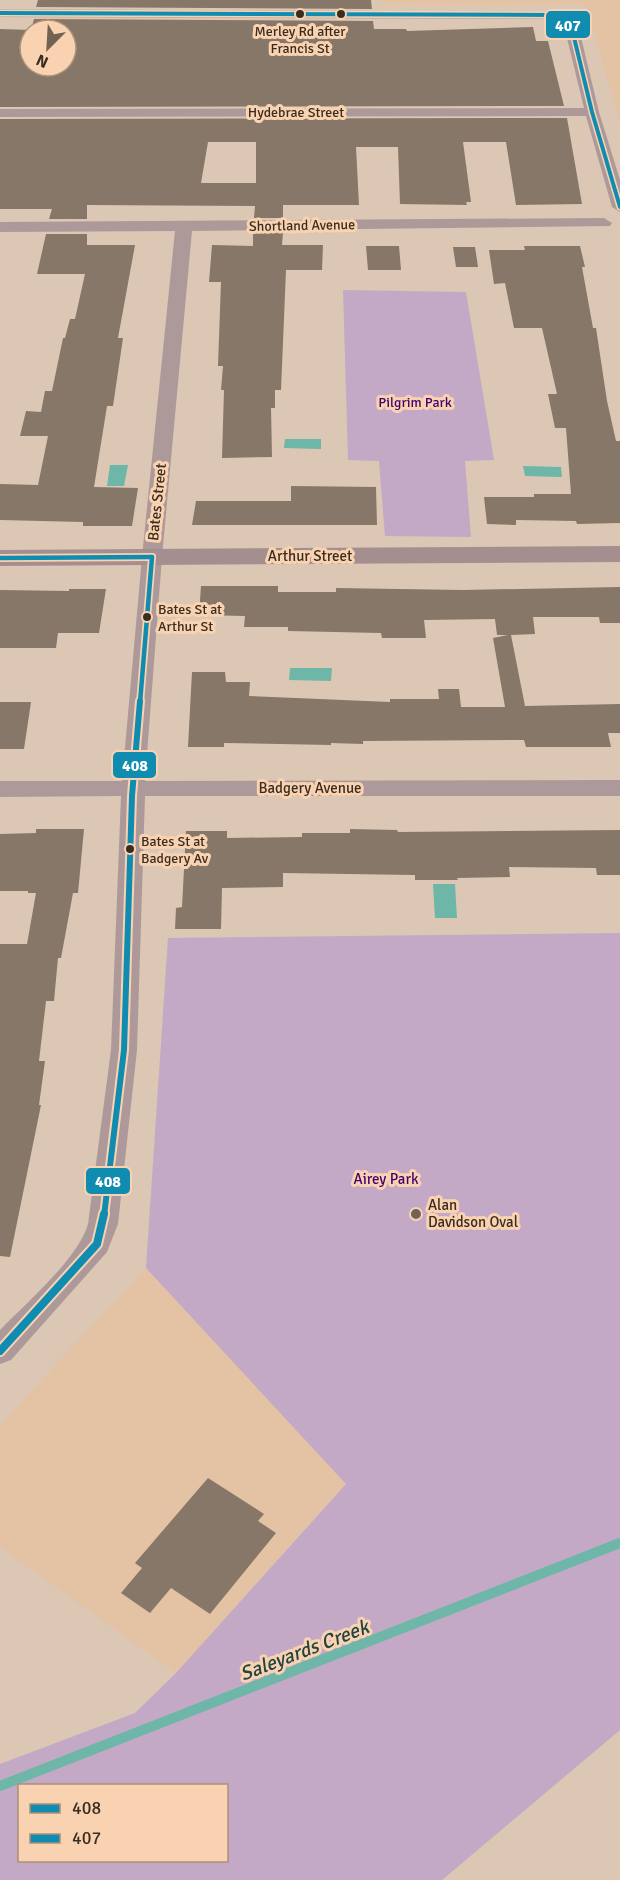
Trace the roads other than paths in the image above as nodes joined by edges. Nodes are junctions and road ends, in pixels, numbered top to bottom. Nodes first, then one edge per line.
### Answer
1 (0, 12) edge
2 (592, 112) junction
3 (0, 113) edge
4 (620, 207) edge
5 (620, 215) edge
6 (604, 223) junction
7 (184, 226) junction
8 (0, 227) edge
9 (620, 231) edge
10 (620, 554) edge
11 (152, 557) junction
12 (0, 558) edge
13 (133, 788) junction
14 (620, 788) edge
15 (0, 789) edge
16 (0, 1351) edge

1 - 2 street
2 - 3 street, Hydebrae Street
2 - 4 street
5 - 6 street
6 - 7 street, Shortland Avenue
6 - 9 street
7 - 8 street, Shortland Avenue
7 - 11 street, Bates Street
10 - 11 main road, Arthur Street
11 - 12 main road, Arthur Street
11 - 13 street, Bates Street
13 - 14 street, Badgery Avenue
13 - 15 street, Badgery Avenue
13 - 16 street, Bates Street

